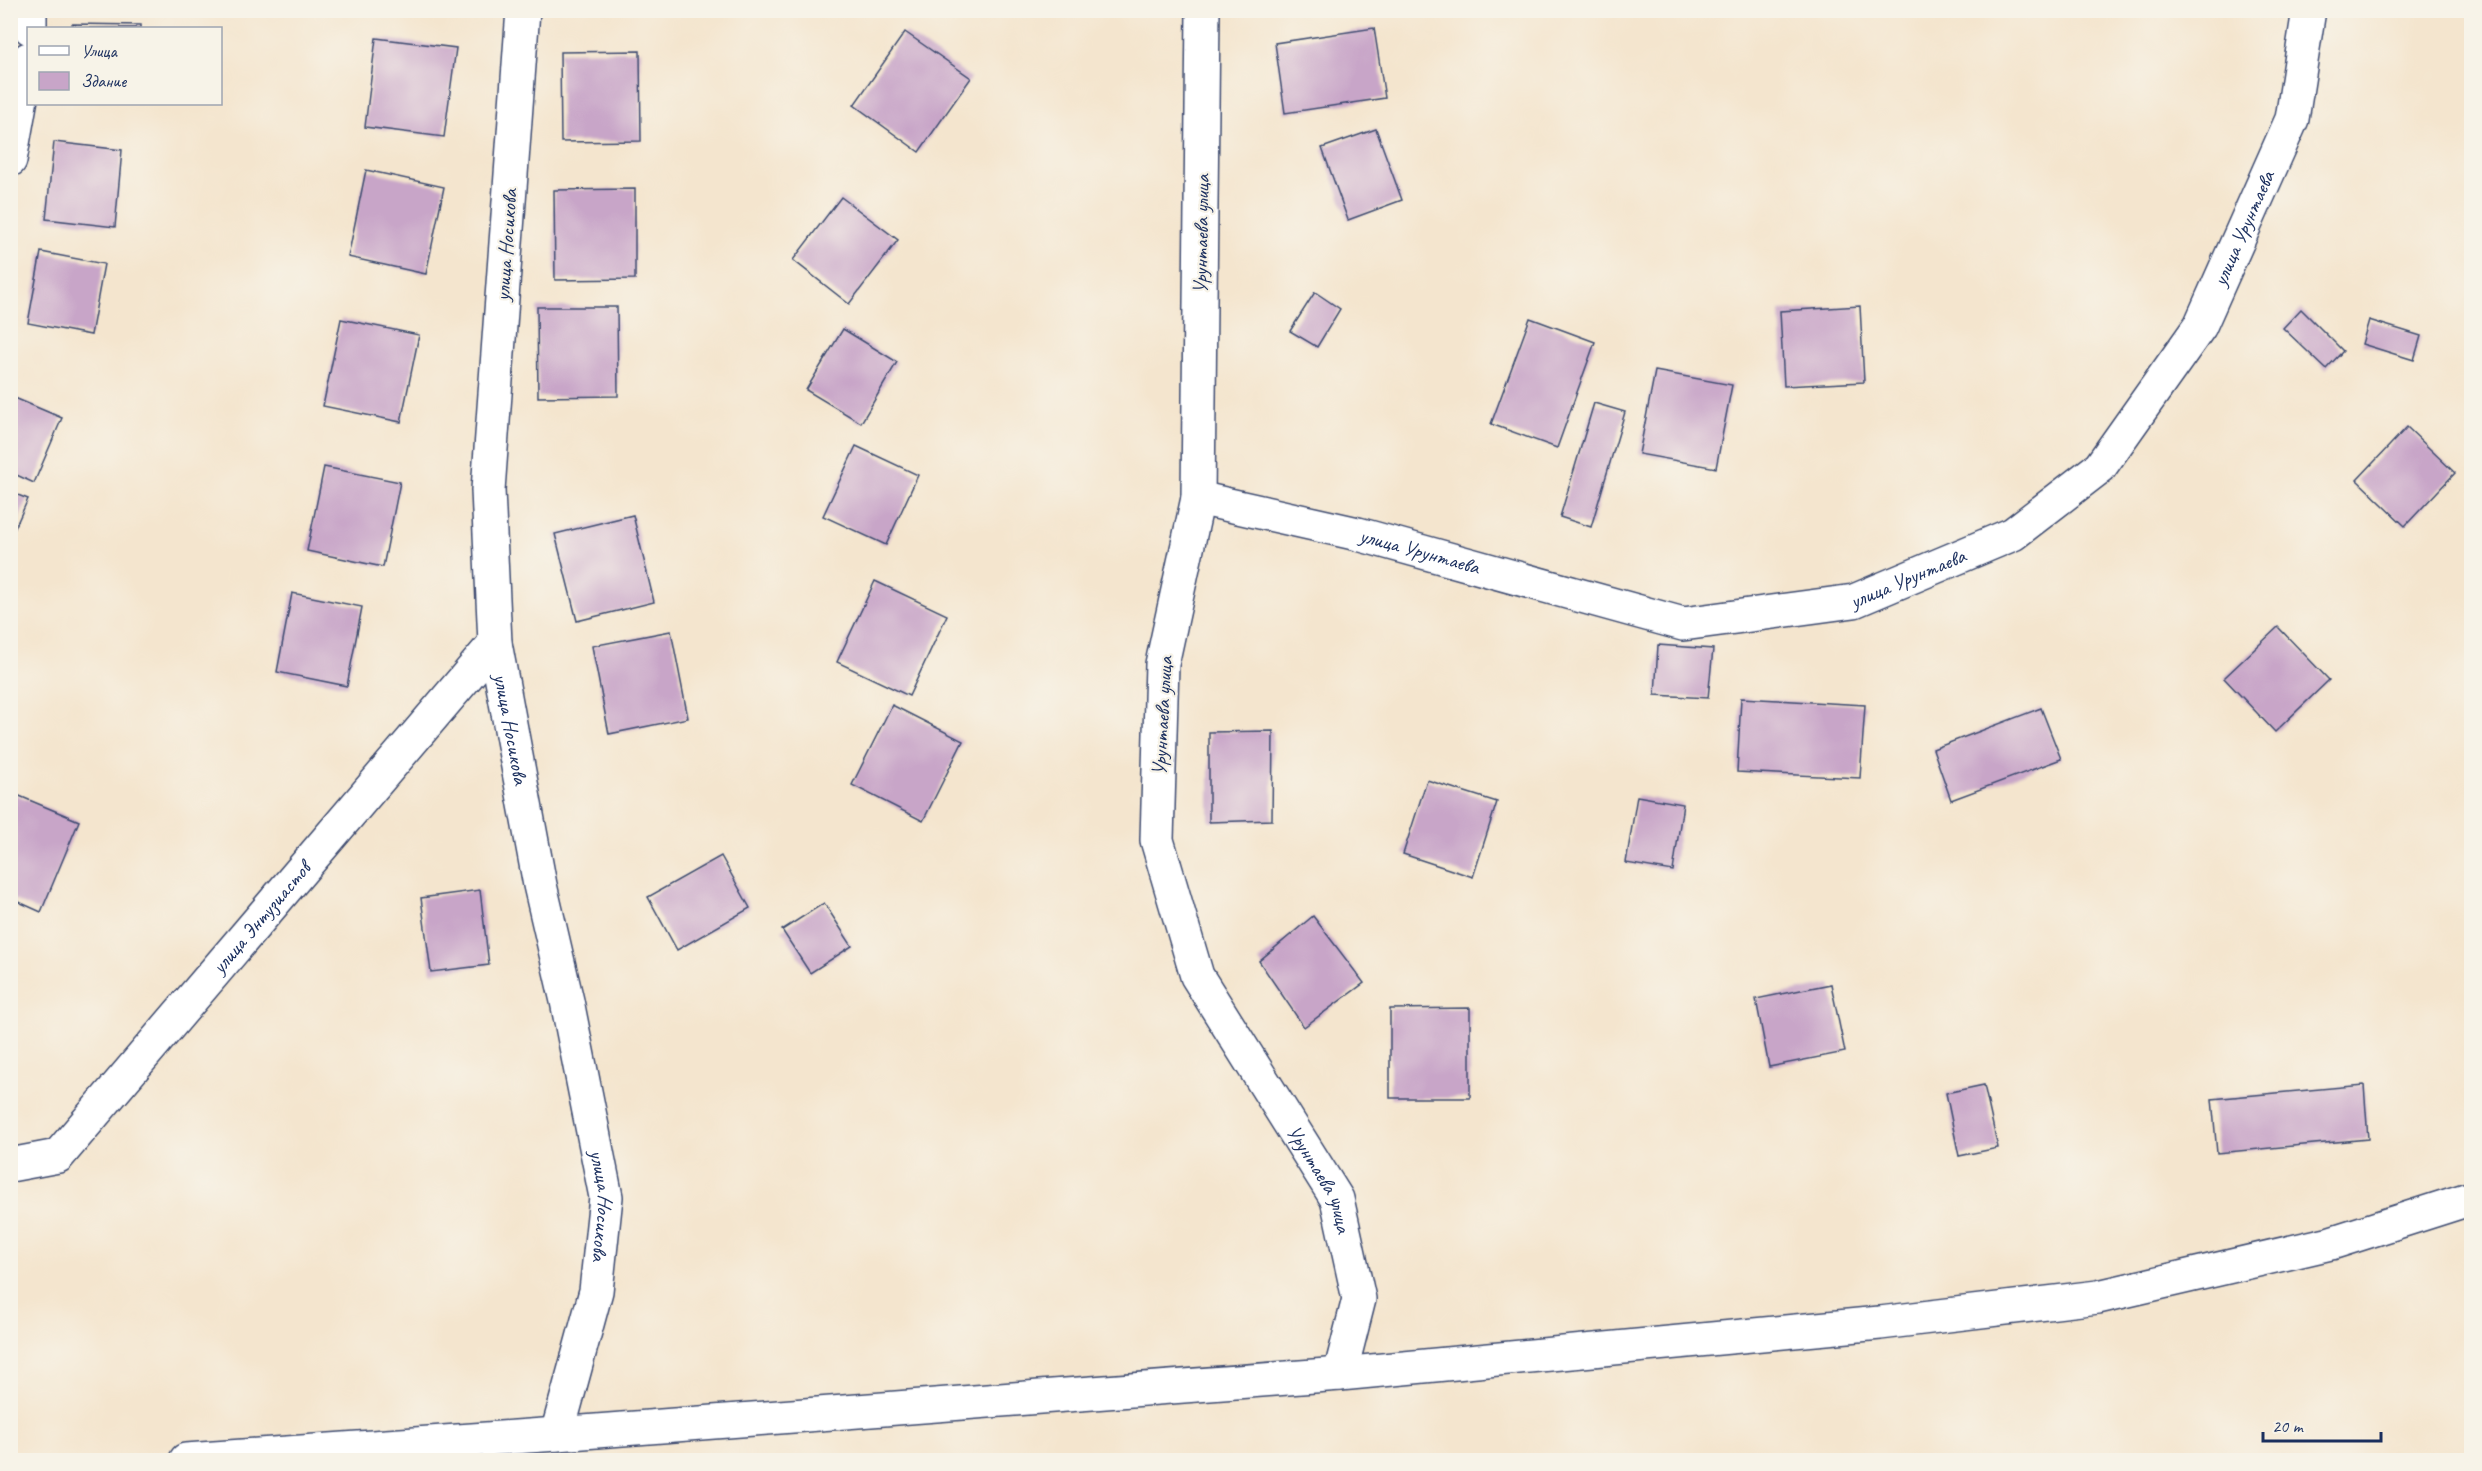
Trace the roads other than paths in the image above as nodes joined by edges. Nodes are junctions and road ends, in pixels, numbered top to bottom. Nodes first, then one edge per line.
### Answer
1 (30, 10) edge
2 (523, 10) edge
3 (1203, 10) edge
4 (2309, 10) edge
5 (30, 27) edge
6 (27, 65) edge
7 (10, 160) edge
8 (1198, 498) junction
9 (495, 643) junction
10 (10, 1166) edge
11 (2472, 1198) edge
12 (1340, 1374) junction
13 (557, 1434) junction
14 (186, 1461) edge

1 - 5 street
2 - 9 street, улица Носикова
3 - 8 street, Урунтаева улица
4 - 8 street, улица Урунтаева
6 - 7 street
8 - 12 street, Урунтаева улица
9 - 10 street, улица Энтузиастов
9 - 13 street, улица Носикова
11 - 12 street
12 - 13 street
13 - 14 street

